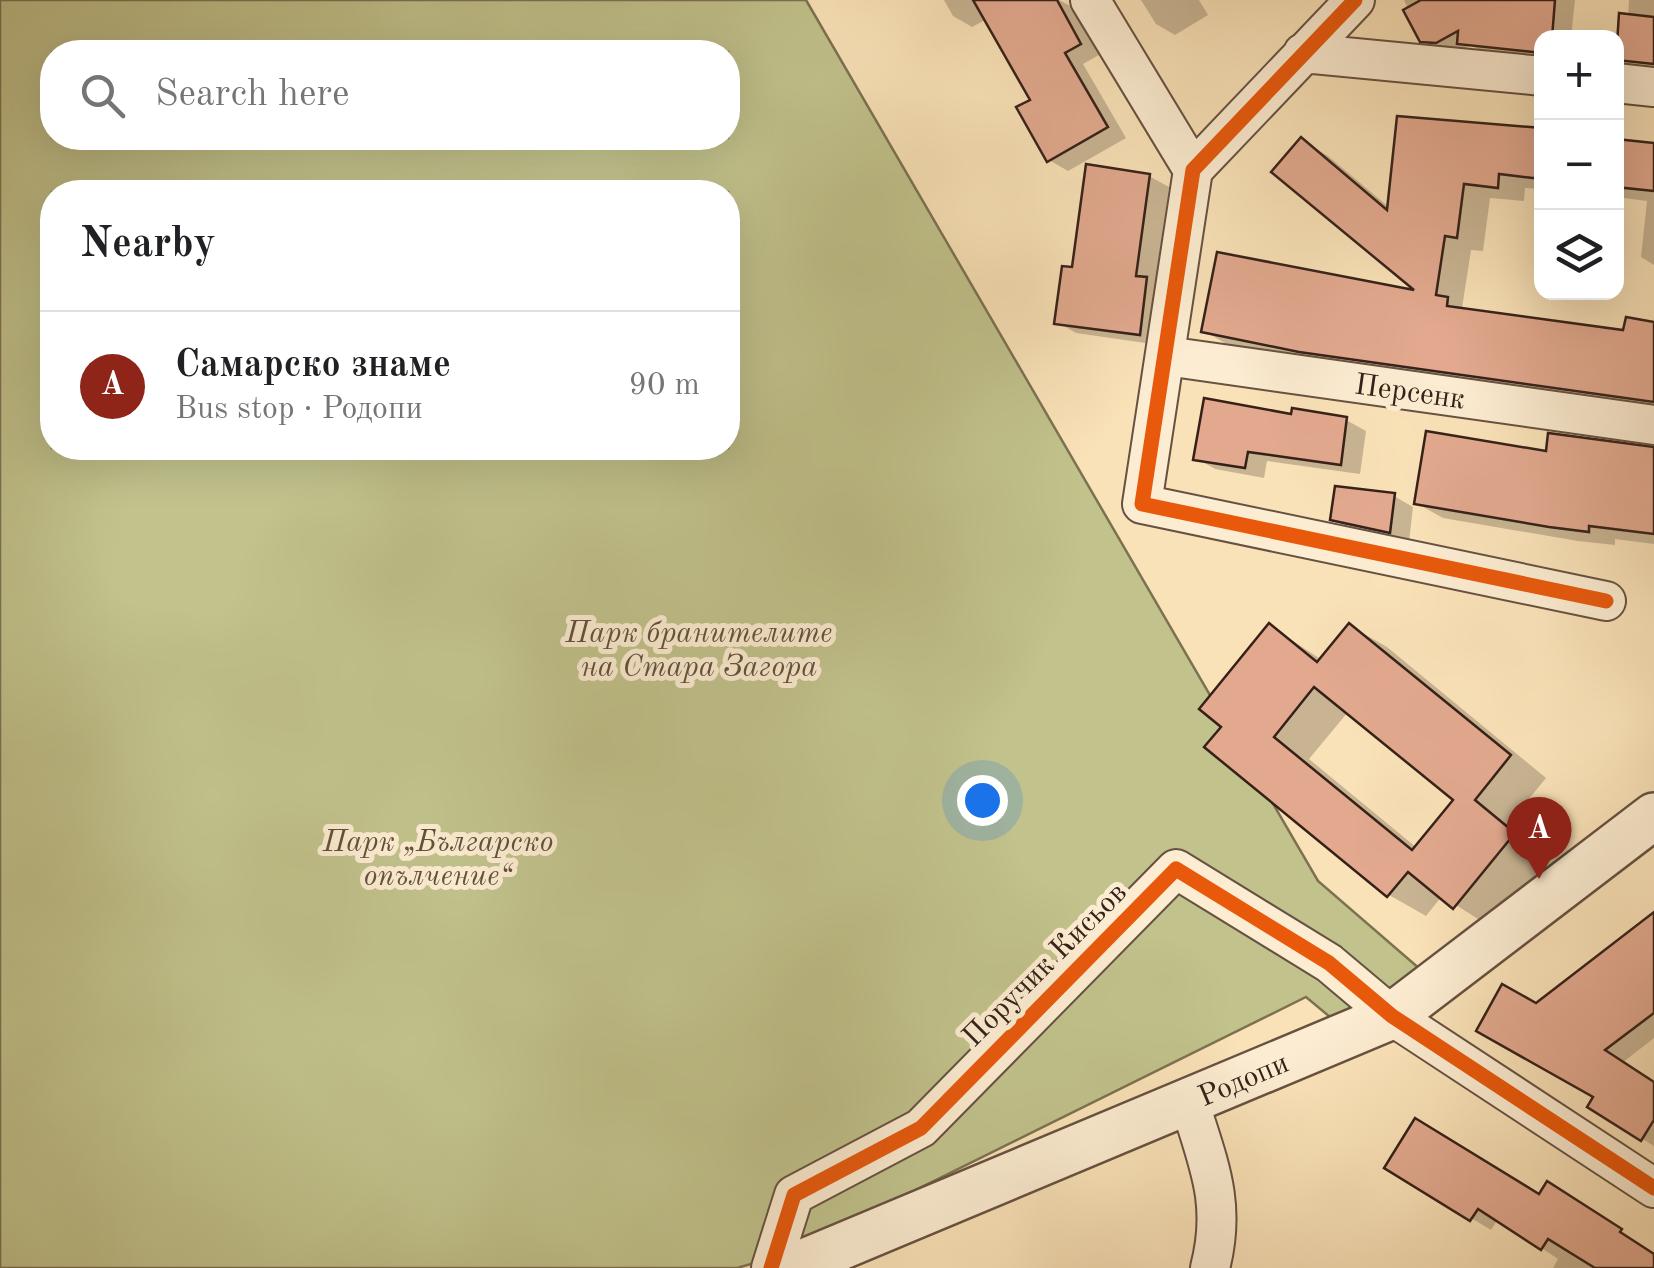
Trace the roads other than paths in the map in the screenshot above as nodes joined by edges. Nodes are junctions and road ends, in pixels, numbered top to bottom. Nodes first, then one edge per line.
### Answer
1 (1090, 0) edge
2 (1354, 0) edge
3 (1303, 52) junction
4 (1534, 75) edge
5 (1624, 84) edge
6 (1654, 86) edge
7 (1193, 170) junction
8 (1166, 356) junction
9 (1654, 425) edge
10 (1606, 601) dead end
11 (1654, 816) edge
12 (1392, 1016) junction
13 (1190, 1101) junction
14 (1654, 1188) edge
15 (772, 1268) edge
16 (790, 1268) edge
17 (1210, 1268) edge

1 - 7 street
2 - 3 street
3 - 4 street
3 - 7 street
5 - 6 street
7 - 8 street
8 - 9 street, Персенк
8 - 10 street
11 - 12 street, Родопи
12 - 13 street, Родопи
12 - 14 street
12 - 15 street, Поручик Кисьов
13 - 16 street, Родопи
13 - 17 street

